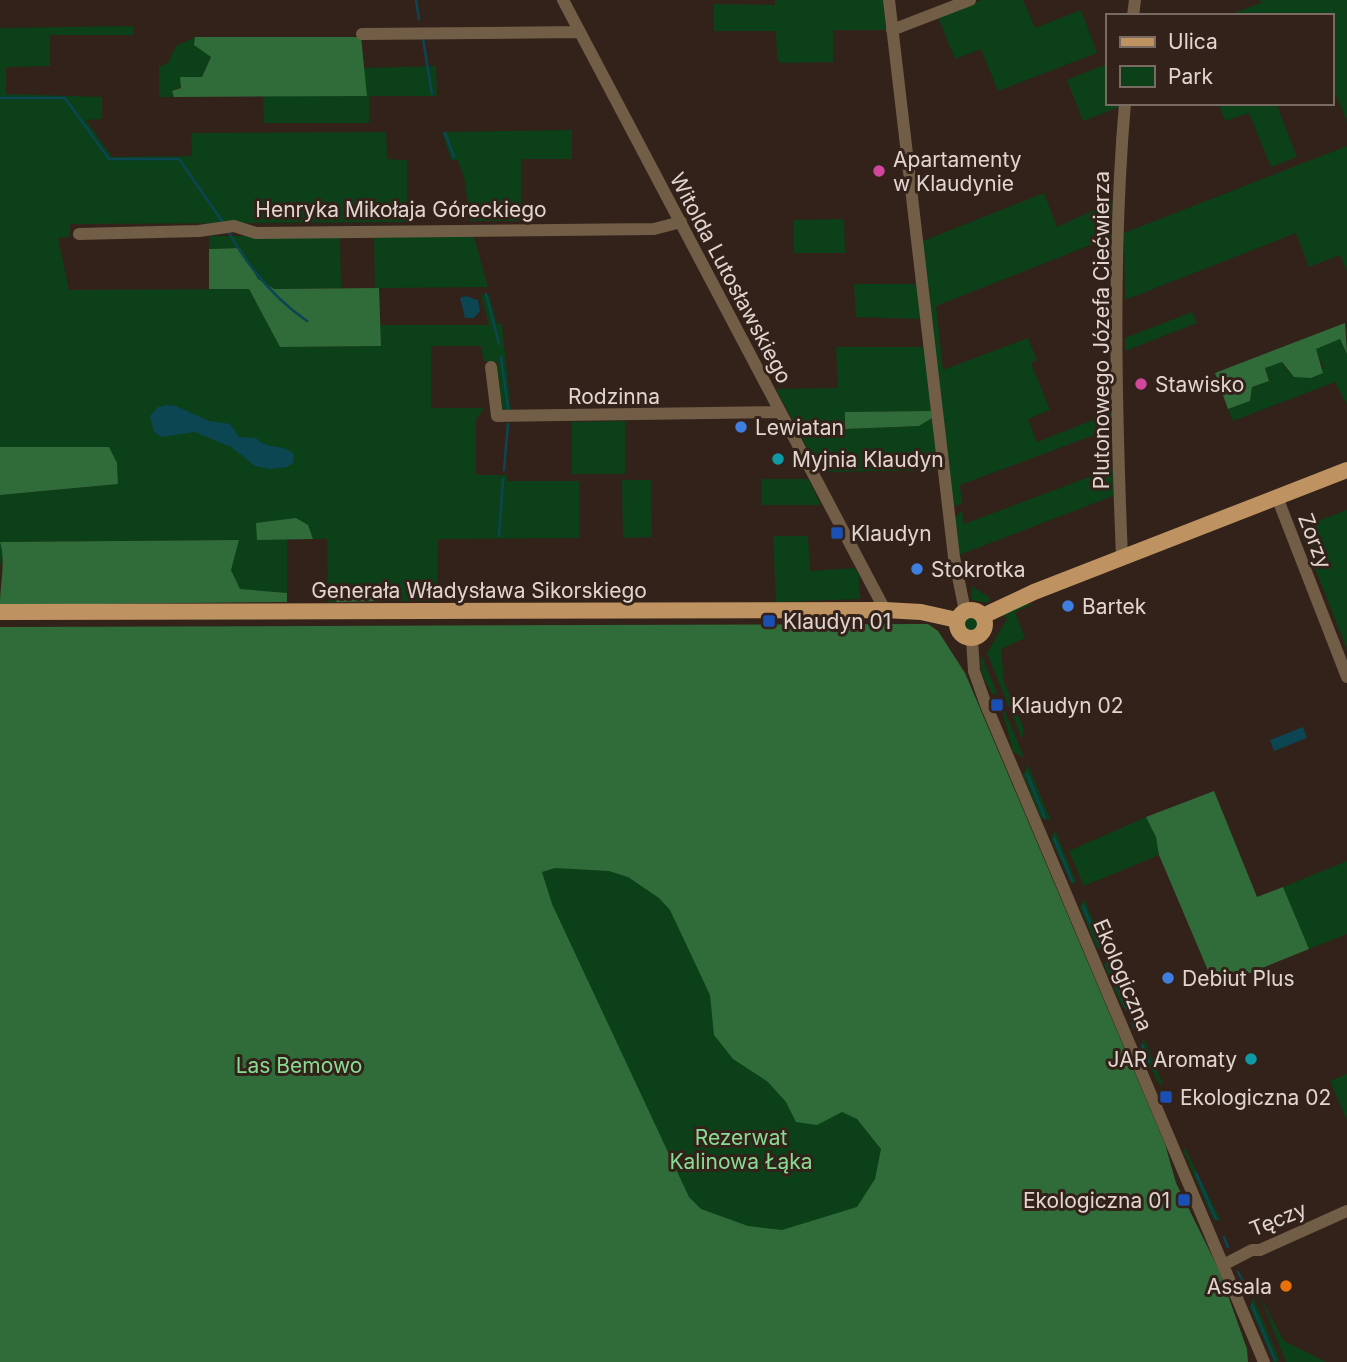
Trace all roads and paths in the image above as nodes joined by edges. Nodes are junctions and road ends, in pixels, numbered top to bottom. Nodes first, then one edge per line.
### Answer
1 (563, 0) edge
2 (889, 0) edge
3 (970, 0) edge
4 (892, 30) junction
5 (580, 32) junction
6 (362, 34) dead end
7 (1125, 105) edge
8 (681, 222) junction
9 (79, 234) dead end
10 (491, 367) dead end
11 (780, 412) junction
12 (1347, 470) edge
13 (1277, 497) junction
14 (1122, 558) junction
15 (885, 610) junction
16 (0, 612) edge
17 (961, 616) junction
18 (983, 617) junction
19 (972, 639) junction
20 (1347, 677) edge
21 (1347, 1211) edge
22 (1225, 1264) junction
23 (1255, 1340) junction
24 (1254, 1362) edge
25 (1264, 1362) edge

1 - 5 street, Witolda Lutosławskiego
2 - 4 street
3 - 4 street
4 - 17 street
5 - 6 street
5 - 8 street, Witolda Lutosławskiego
7 - 14 street, Plutonowego Józefa Ciećwierza
8 - 9 street, Henryka Mikołaja Góreckiego
8 - 11 street, Witolda Lutosławskiego
10 - 11 street, Rodzinna
11 - 15 street, Witolda Lutosławskiego
12 - 13 main road
13 - 14 main road
13 - 20 street, Zorzy
14 - 18 main road
15 - 16 main road, Generała Władysława Sikorskiego
15 - 17 main road, Generała Władysława Sikorskiego
17 - 18 main road
17 - 19 main road
18 - 19 main road
19 - 22 street, Ekologiczna
21 - 22 street, Tęczy
22 - 23 street, Ekologiczna
23 - 24 street
23 - 25 street, Ekologiczna

